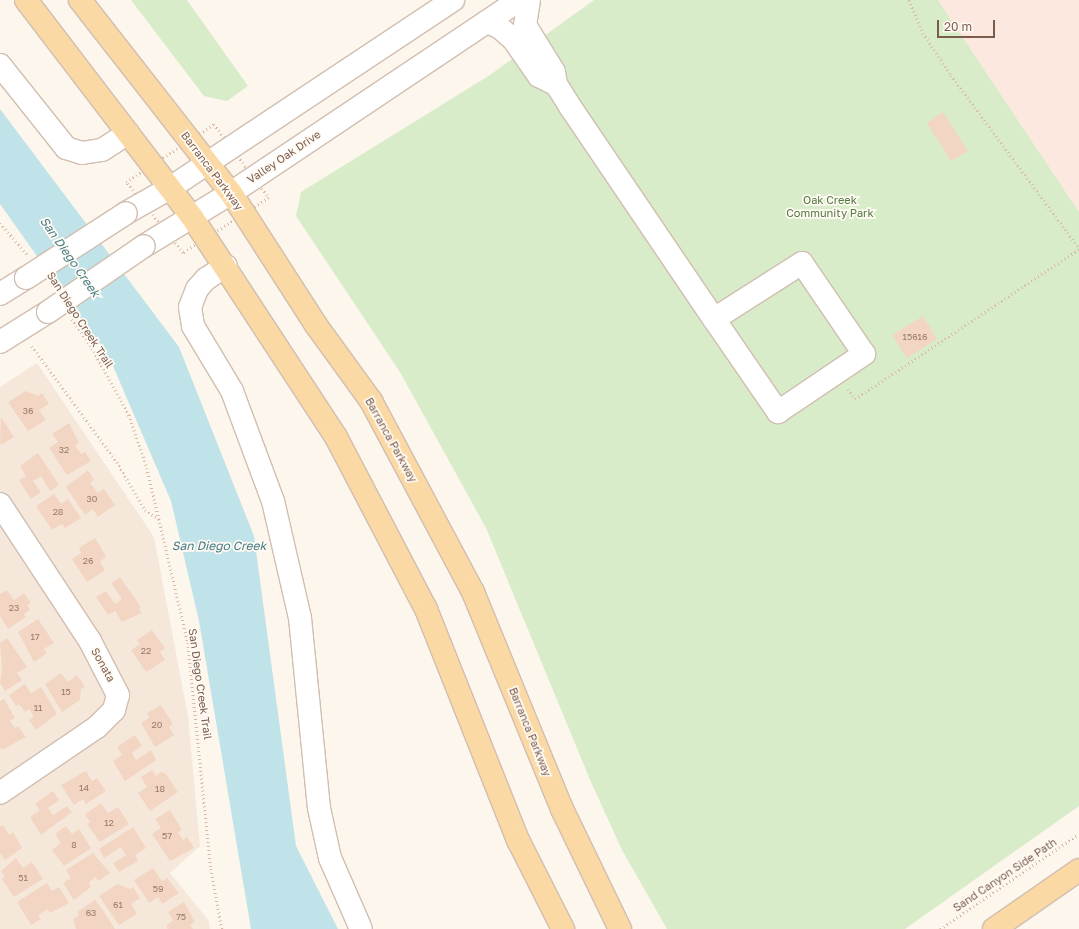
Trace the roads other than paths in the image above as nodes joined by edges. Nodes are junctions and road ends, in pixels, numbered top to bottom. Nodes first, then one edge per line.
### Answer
1 (26, 0) edge
2 (80, 0) edge
3 (452, 0) edge
4 (519, 0) edge
5 (529, 0) edge
6 (486, 22) junction
7 (0, 65) edge
8 (556, 84) junction
9 (128, 133) junction
10 (207, 162) junction
11 (170, 188) junction
12 (231, 193) junction
13 (192, 217) junction
14 (226, 266) junction
15 (0, 294) edge
16 (714, 319) junction
17 (0, 342) edge
18 (0, 504) edge
19 (0, 793) edge
20 (1079, 870) edge
21 (362, 929) edge
22 (563, 929) edge
23 (620, 929) edge
24 (994, 929) edge

1 - 9 main road
2 - 10 main road, Barranca Parkway
3 - 10 street
4 - 6 street, Valley Oak Drive
5 - 8 street
6 - 8 street
6 - 12 street, Valley Oak Drive
7 - 9 street
8 - 16 street
9 - 11 main road
10 - 11 street
10 - 12 main road, Barranca Parkway
11 - 13 main road
11 - 15 street, bridge
12 - 13 street, Valley Oak Drive
12 - 23 main road, Barranca Parkway
13 - 14 main road
13 - 17 street, Valley Oak Drive, bridge
14 - 21 street
14 - 22 main road
16 - 16 street
18 - 19 street, Sonata
20 - 24 main road

